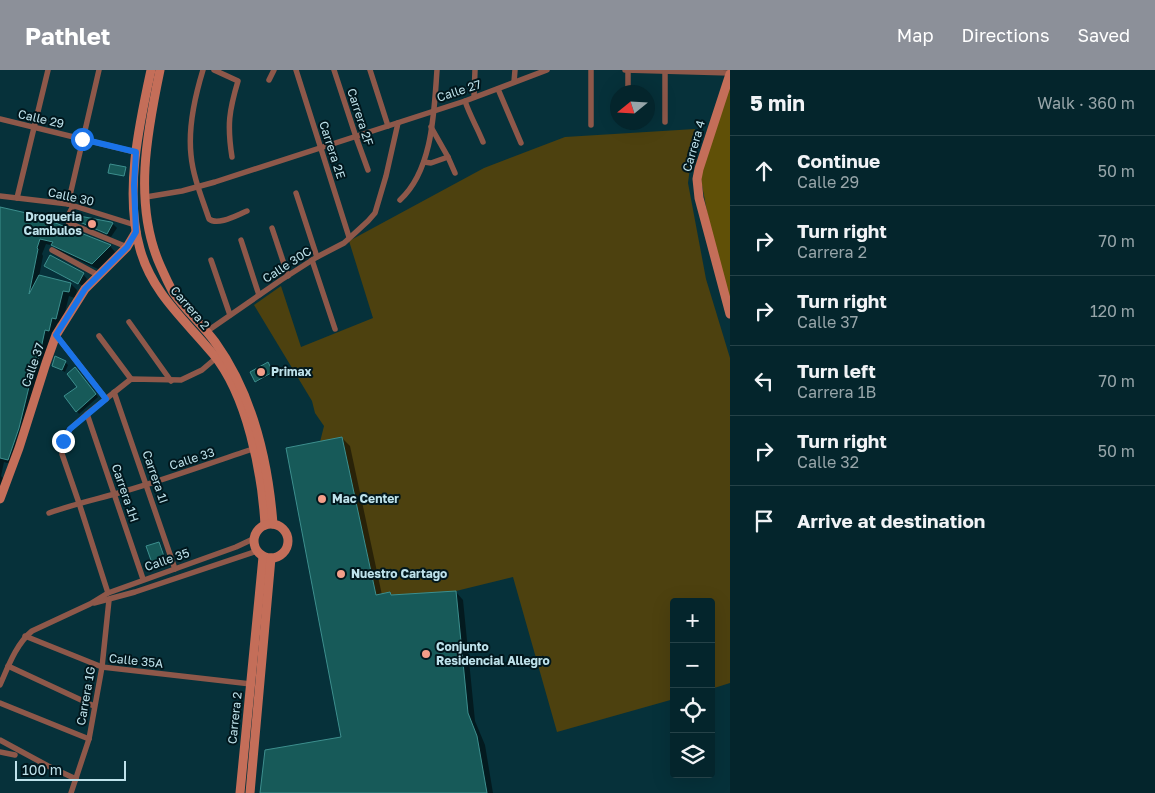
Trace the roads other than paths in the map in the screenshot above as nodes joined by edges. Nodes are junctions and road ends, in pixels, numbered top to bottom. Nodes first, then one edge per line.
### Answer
1 (48, 70) edge
2 (99, 70) edge
3 (151, 70) edge
4 (160, 70) edge
5 (203, 70) edge
6 (214, 70) edge
7 (274, 70) edge
8 (296, 70) edge
9 (334, 70) edge
10 (370, 70) edge
11 (437, 70) edge
12 (475, 70) edge
13 (515, 70) edge
14 (547, 70) edge
15 (591, 70) edge
16 (626, 70) edge
17 (635, 70) edge
18 (665, 71) junction
19 (673, 71) edge
20 (710, 71) edge
21 (730, 74) edge
22 (269, 80) dead end
23 (514, 82) junction
24 (627, 85) edge
25 (498, 89) junction
26 (474, 98) junction
27 (465, 101) junction
28 (434, 110) junction
29 (0, 119) edge
30 (665, 122) dead end
31 (398, 123) junction
32 (591, 125) dead end
33 (388, 126) junction
34 (33, 127) junction
35 (431, 127) junction
36 (356, 137) junction
37 (82, 139) junction
38 (483, 142) dead end
39 (521, 143) dead end
40 (320, 148) junction
41 (136, 152) junction
42 (232, 157) dead end
43 (448, 157) junction
44 (424, 162) junction
45 (368, 170) dead end
46 (455, 173) dead end
47 (198, 188) junction
48 (296, 193) dead end
49 (0, 196) edge
50 (146, 197) junction
51 (17, 198) junction
52 (400, 200) dead end
53 (71, 205) junction
54 (248, 212) dead end
55 (272, 228) dead end
56 (136, 229) junction
57 (349, 237) junction
58 (241, 240) dead end
59 (127, 247) junction
60 (52, 250) dead end
61 (315, 258) junction
62 (211, 260) dead end
63 (98, 276) junction
64 (288, 276) junction
65 (259, 295) junction
66 (730, 314) edge
67 (230, 315) junction
68 (129, 322) dead end
69 (335, 329) dead end
70 (206, 332) junction
71 (56, 335) junction
72 (99, 336) dead end
73 (216, 358) junction
74 (131, 379) junction
75 (171, 381) junction
76 (114, 392) junction
77 (106, 399) junction
78 (87, 414) junction
79 (253, 449) junction
80 (147, 484) junction
81 (114, 494) junction
82 (0, 498) edge
83 (79, 502) junction
84 (49, 513) dead end
85 (269, 524) junction
86 (253, 539) junction
87 (263, 555) junction
88 (175, 569) junction
89 (143, 579) junction
90 (108, 593) junction
91 (109, 600) junction
92 (90, 604) junction
93 (25, 636) junction
94 (8, 666) junction
95 (102, 667) junction
96 (251, 684) junction
97 (0, 685) edge
98 (0, 703) edge
99 (94, 706) junction
100 (0, 740) edge
101 (89, 740) junction
102 (0, 752) edge
103 (15, 755) dead end
104 (76, 778) junction
105 (71, 793) edge
106 (240, 793) edge
107 (250, 793) edge

1 - 34 street
2 - 37 street
3 - 41 main road, Carrera 2
4 - 50 main road, Carrera 2
5 - 47 street
6 - 42 street
7 - 22 street
8 - 40 street, Carrera 2E
9 - 36 street, Carrera 2F
10 - 33 street
11 - 28 street
12 - 26 street
13 - 23 street
14 - 23 street, Calle 27
15 - 32 street
16 - 17 street
16 - 24 street
17 - 18 street
18 - 19 street
18 - 30 street
19 - 20 street
20 - 21 street
21 - 66 main road, Carrera 4
23 - 25 street, Calle 27
25 - 26 street, Calle 27
25 - 39 street
26 - 27 street, Calle 27
27 - 28 street, Calle 27
27 - 38 street
28 - 31 street, Calle 27
28 - 35 street
29 - 34 street, Calle 29
31 - 33 street, Calle 27
31 - 57 street, Calle 30C
33 - 36 street, Calle 27
34 - 37 street, Calle 29
34 - 51 street
35 - 43 street
35 - 44 street
36 - 40 street, Calle 27
36 - 45 street, Carrera 2F
37 - 41 street, Calle 29
37 - 53 street
40 - 47 street, Calle 27
40 - 57 street, Carrera 2E
41 - 56 main road, Carrera 2
43 - 44 street
43 - 46 street
44 - 52 street
47 - 50 street, Calle 27
47 - 54 street
48 - 61 street
49 - 51 street, Calle 30
50 - 70 main road, Carrera 2
51 - 53 street, Calle 30
53 - 56 street, Calle 30
53 - 59 street
55 - 64 street
56 - 59 main road, Calle 37
56 - 73 main road, Carrera 2
57 - 61 street, Calle 30C
58 - 65 street
59 - 63 main road, Calle 37
60 - 63 street
61 - 64 street, Calle 30C
61 - 69 street
62 - 67 street
63 - 71 main road, Calle 37
64 - 65 street, Calle 30C
65 - 67 street, Calle 30C
67 - 70 street, Calle 30C
68 - 75 street
70 - 85 main road, Carrera 2
71 - 77 street
71 - 82 main road, Calle 37
72 - 74 street
73 - 75 street
73 - 79 main road, Carrera 2
74 - 75 street
74 - 76 street
76 - 77 street
76 - 80 street, Carrera 1I
77 - 78 street
78 - 81 street, Carrera 1H
78 - 83 street
79 - 80 street, Calle 33
79 - 85 main road, Carrera 2
80 - 81 street, Calle 33
80 - 88 street, Carrera 1I
81 - 83 street, Calle 33
81 - 89 street, Carrera 1H
83 - 84 street, Calle 33
83 - 90 street
85 - 86 main road
85 - 87 main road
86 - 87 main road
86 - 88 street, Calle 35
87 - 91 street, Calle 35
87 - 96 main road, Carrera 2
87 - 107 main road, Carrera 2
88 - 89 street, Calle 35
89 - 90 street, Calle 35
90 - 92 street, Calle 35
91 - 92 street, Calle 35
91 - 95 street, Carrera 1G
92 - 93 street, Calle 35
93 - 94 street
93 - 95 street, Calle 35A
94 - 97 street
94 - 99 street
95 - 96 street, Calle 35A
95 - 99 street, Carrera 1G
96 - 106 main road, Carrera 2
98 - 101 street
99 - 101 street, Carrera 1G
100 - 104 street
101 - 104 street, Carrera 1G
102 - 103 street
104 - 105 street, Carrera 1G

